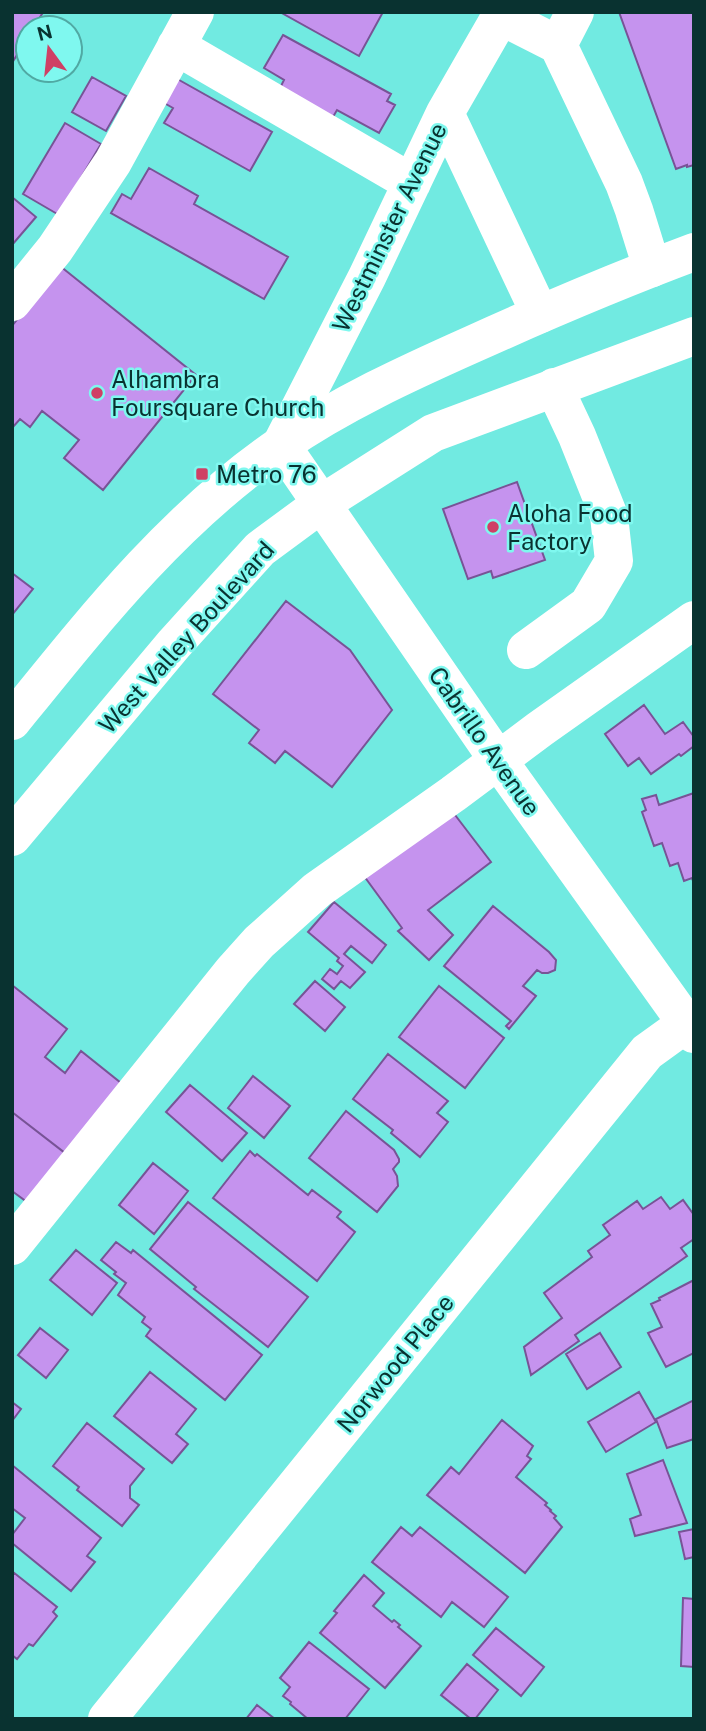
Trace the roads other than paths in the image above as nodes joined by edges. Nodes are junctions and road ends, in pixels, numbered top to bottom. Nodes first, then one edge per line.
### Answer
1 (195, 12) edge
2 (502, 14) edge
3 (567, 29) edge
4 (176, 46) junction
5 (445, 113) junction
6 (412, 183) junction
7 (694, 253) edge
8 (652, 268) junction
9 (12, 302) edge
10 (540, 314) junction
11 (694, 336) edge
12 (554, 387) junction
13 (281, 445) junction
14 (321, 504) junction
15 (694, 620) edge
16 (526, 650) dead end
17 (12, 721) edge
18 (498, 760) junction
19 (12, 837) edge
20 (691, 1025) edge
21 (12, 1246) edge
22 (107, 1719) edge

1 - 4 street
2 - 3 street
2 - 5 street, Westminster Avenue
3 - 8 street
4 - 6 street
4 - 9 street
5 - 6 street, Westminster Avenue
5 - 10 street
6 - 13 street, Westminster Avenue
7 - 8 street
8 - 10 street
10 - 13 street
11 - 12 street, West Valley Boulevard
12 - 14 street, West Valley Boulevard
12 - 16 street
13 - 14 street, Cabrillo Avenue
13 - 17 street
14 - 18 street, Cabrillo Avenue
14 - 19 street, West Valley Boulevard
15 - 18 street
18 - 20 street, Cabrillo Avenue
18 - 21 street
20 - 22 street, Norwood Place

